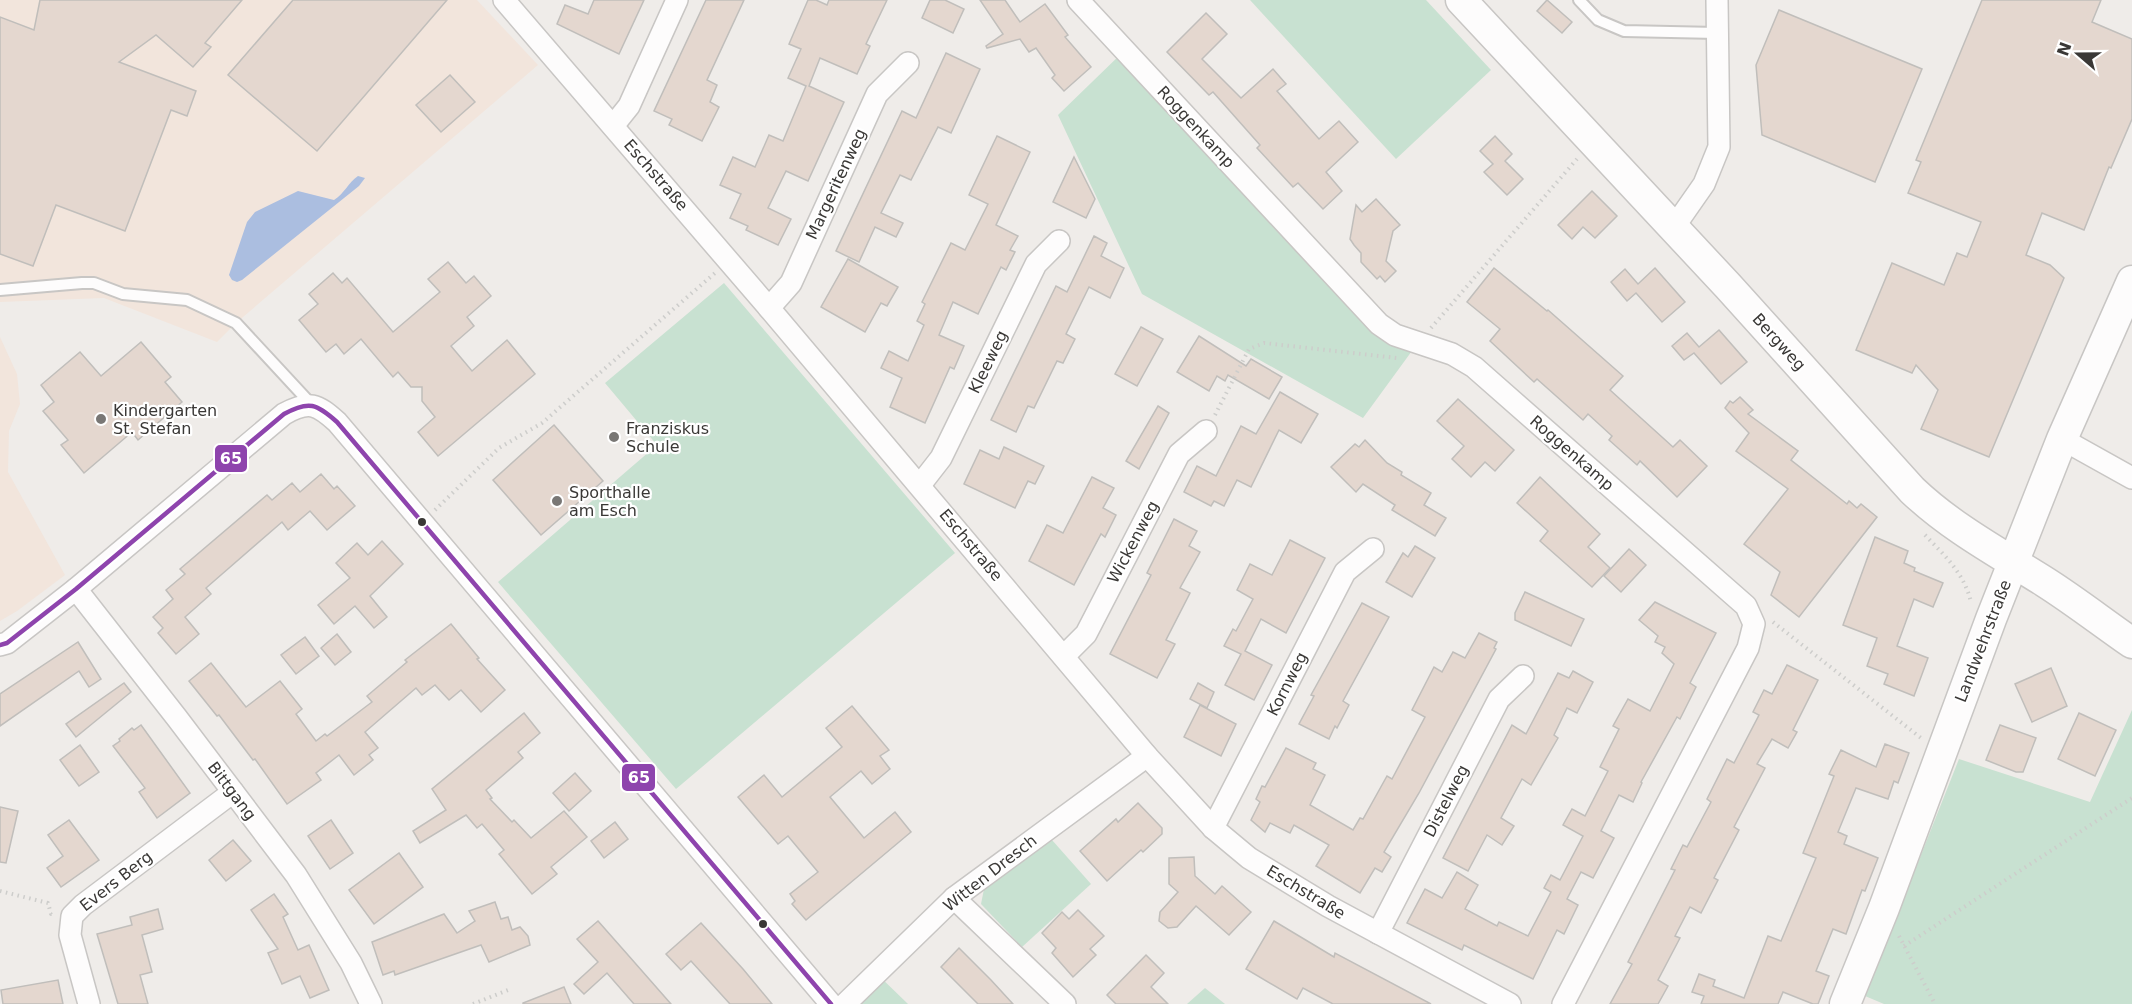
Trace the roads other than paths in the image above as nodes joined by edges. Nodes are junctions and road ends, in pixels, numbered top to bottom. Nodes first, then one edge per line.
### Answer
1 (504, 0) edge
2 (677, 0) edge
3 (1078, 0) edge
4 (1461, 0) edge
5 (1579, 0) edge
6 (1717, 0) edge
7 (1717, 33) junction
8 (908, 63) dead end
9 (614, 126) junction
10 (1674, 227) junction
11 (1059, 241) dead end
12 (2132, 281) edge
13 (0, 290) edge
14 (769, 308) junction
15 (312, 405) junction
16 (1206, 431) road end
17 (2062, 439) junction
18 (2132, 478) edge
19 (920, 485) junction
20 (1373, 549) dead end
21 (2014, 563) junction
22 (76, 589) junction
23 (2132, 643) edge
24 (0, 645) edge
25 (1064, 656) junction
26 (1523, 676) dead end
27 (1147, 756) junction
28 (233, 792) junction
29 (1213, 828) junction
30 (954, 898) junction
31 (1378, 933) junction
32 (89, 1004) edge
33 (371, 1004) edge
34 (831, 1004) edge
35 (845, 1004) edge
36 (1065, 1004) edge
37 (1510, 1004) edge
38 (1563, 1004) edge
39 (1845, 1004) edge

1 - 9 street, Eschstraße
2 - 9 street
3 - 38 street, Roggenkamp
4 - 10 main road, Bergweg
5 - 7 lane
6 - 7 street
7 - 10 street
8 - 14 street, Margeritenweg
9 - 14 street, Eschstraße
10 - 21 main road, Bergweg
11 - 19 street, Kleeweg
12 - 17 main road, Landwehrstraße
13 - 15 lane
14 - 19 street, Eschstraße
15 - 22 street
15 - 34 street
16 - 25 street, Wickenweg
17 - 18 street
17 - 21 main road, Landwehrstraße
19 - 25 street, Eschstraße
20 - 29 street, Kornweg
21 - 23 main road, Bergweg
21 - 39 main road, Landwehrstraße
22 - 24 street
22 - 28 street, Bittgang
25 - 27 street, Eschstraße
26 - 31 street, Distelweg
27 - 29 street, Eschstraße
27 - 30 street, Witten Dresch
28 - 32 street, Evers Berg
28 - 33 street, Bittgang
29 - 31 street, Eschstraße
30 - 35 street, Witten Dresch
30 - 36 street
31 - 37 street, Eschstraße

